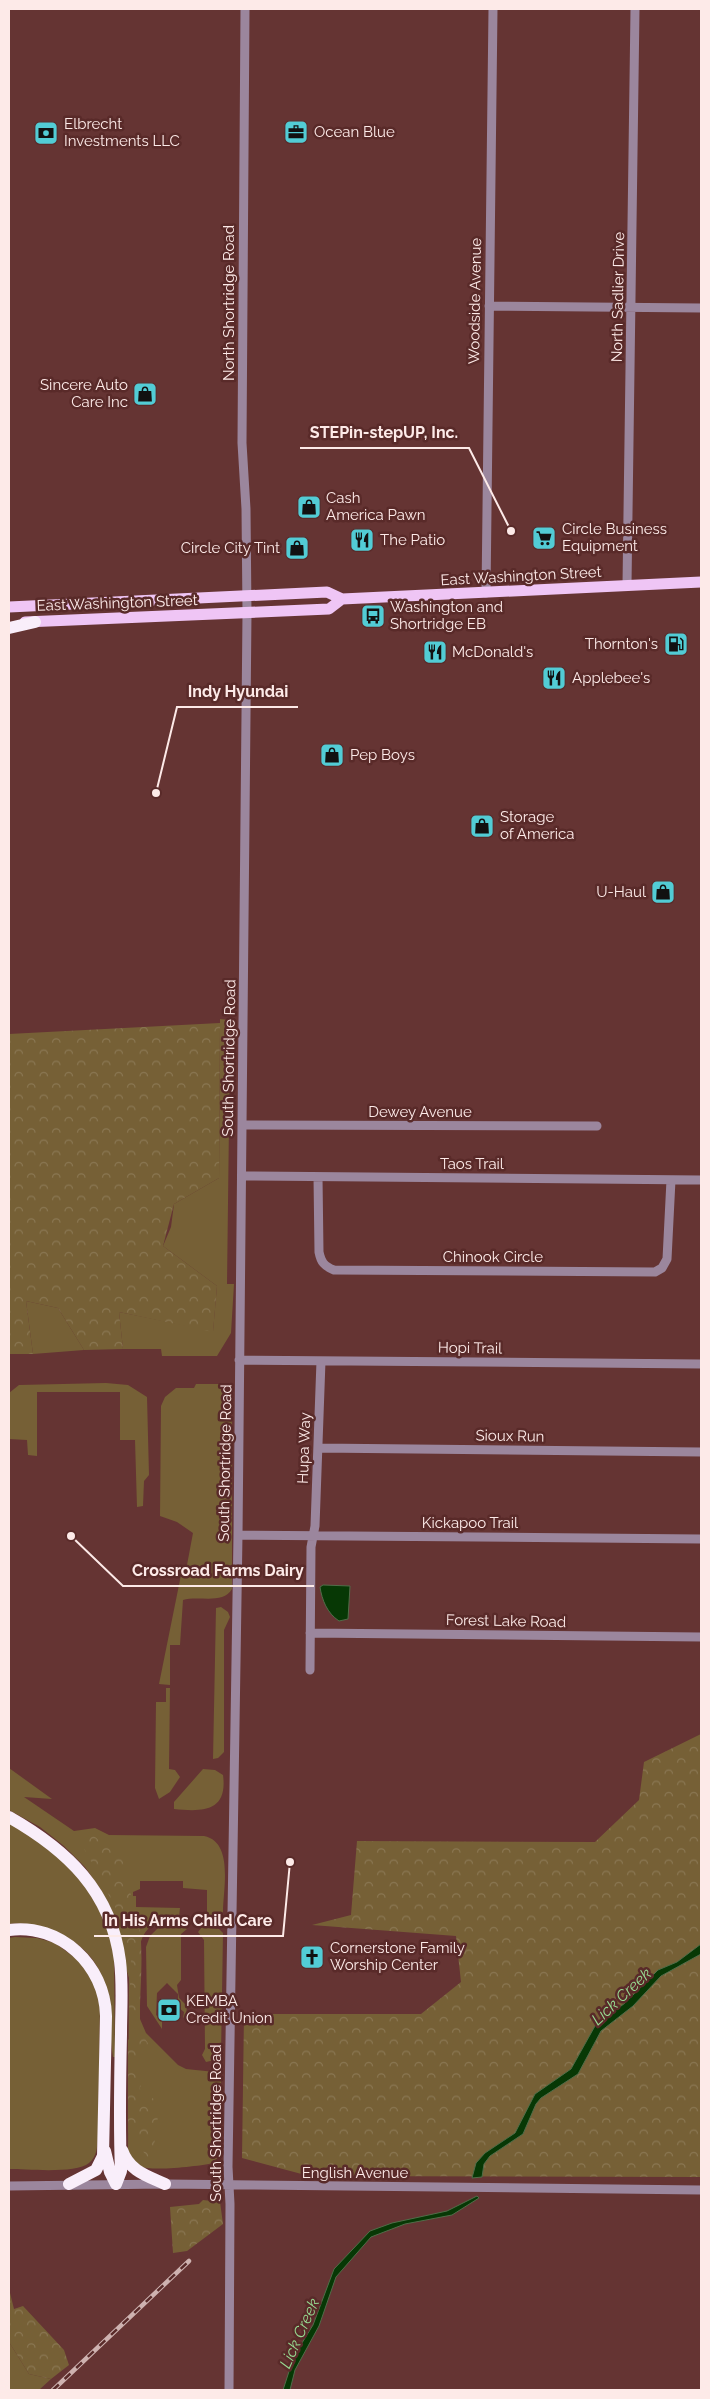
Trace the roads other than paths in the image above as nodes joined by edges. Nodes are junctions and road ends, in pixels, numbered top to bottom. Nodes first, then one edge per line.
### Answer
1 (245, 9) edge
2 (493, 9) edge
3 (636, 9) edge
4 (489, 306) junction
5 (632, 308) junction
6 (701, 308) edge
7 (701, 582) edge
8 (627, 586) junction
9 (486, 593) junction
10 (247, 596) junction
11 (342, 600) junction
12 (9, 607) edge
13 (247, 612) junction
14 (35, 622) junction
15 (9, 623) edge
16 (9, 628) edge
17 (242, 1125) junction
18 (598, 1126) dead end
19 (242, 1176) junction
20 (318, 1177) junction
21 (671, 1180) junction
22 (701, 1180) edge
23 (239, 1360) junction
24 (321, 1361) junction
25 (701, 1364) edge
26 (318, 1448) junction
27 (701, 1452) edge
28 (238, 1535) junction
29 (313, 1535) junction
30 (701, 1539) edge
31 (310, 1633) junction
32 (701, 1637) edge
33 (310, 1670) dead end
34 (9, 1817) edge
35 (9, 1930) edge
36 (120, 2145) junction
37 (105, 2147) junction
38 (70, 2184) junction
39 (116, 2184) junction
40 (165, 2184) junction
41 (9, 2186) edge
42 (229, 2186) junction
43 (701, 2190) edge
44 (229, 2390) edge

1 - 10 street, North Shortridge Road
2 - 4 street, Woodside Avenue
3 - 5 street, North Sadlier Drive
4 - 5 street
4 - 9 street, Woodside Avenue
5 - 6 street
5 - 8 street, North Sadlier Drive
7 - 8 main road, East Washington Street
8 - 9 main road, East Washington Street
9 - 11 main road, East Washington Street
10 - 11 main road, East Washington Street
10 - 12 main road, East Washington Street
10 - 13 street, South Shortridge Road
11 - 13 main road, East Washington Street
13 - 14 main road, East Washington Street
13 - 17 street, South Shortridge Road
14 - 15 main road, East Washington Street
14 - 16 highway
17 - 18 street, Dewey Avenue
17 - 19 street, South Shortridge Road
19 - 20 street, Taos Trail
19 - 23 street, South Shortridge Road
20 - 21 street, Taos Trail
20 - 21 street, Chinook Circle
21 - 22 street, Taos Trail
23 - 24 street, Hopi Trail
23 - 28 street, South Shortridge Road
24 - 25 street, Hopi Trail
24 - 26 street, Hupa Way
26 - 27 street, Sioux Run
26 - 29 street, Hupa Way
28 - 29 street, Kickapoo Trail
28 - 42 street, South Shortridge Road
29 - 30 street, Kickapoo Trail
29 - 31 street
31 - 32 street, Forest Lake Road
31 - 33 street
34 - 36 highway
35 - 37 highway
36 - 39 highway
36 - 40 highway
37 - 38 highway
37 - 39 highway
38 - 39 street, English Avenue
38 - 41 street, English Avenue
39 - 40 street, English Avenue
40 - 42 street, English Avenue
42 - 43 street, English Avenue
42 - 44 street, South Shortridge Road

